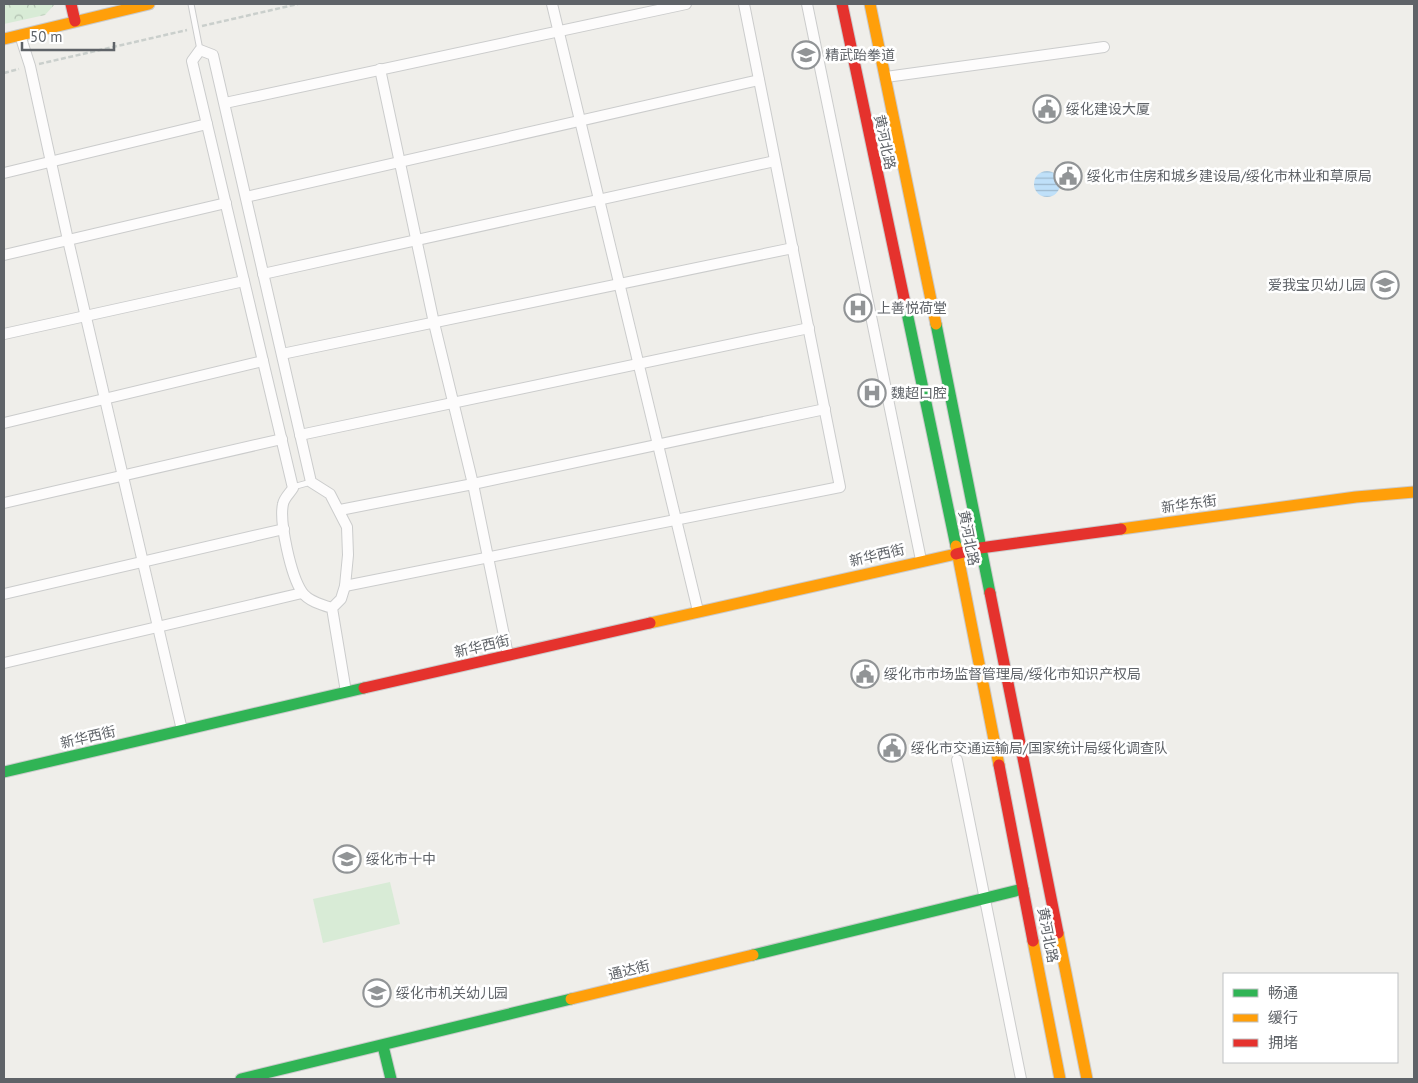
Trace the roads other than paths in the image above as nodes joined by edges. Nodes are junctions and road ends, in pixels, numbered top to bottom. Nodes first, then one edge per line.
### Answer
1 (71, 4) edge
2 (149, 4) edge
3 (191, 4) edge
4 (552, 4) edge
5 (686, 4) edge
6 (744, 4) edge
7 (807, 4) edge
8 (842, 4) edge
9 (870, 4) edge
10 (75, 21) junction
11 (559, 31) junction
12 (20, 35) junction
13 (4, 39) edge
14 (1104, 47) dead end
15 (200, 50) junction
16 (380, 69) junction
17 (886, 77) junction
18 (759, 80) junction
19 (224, 103) junction
20 (580, 122) junction
21 (207, 124) junction
22 (52, 161) junction
23 (775, 161) junction
24 (400, 163) junction
25 (4, 173) edge
26 (246, 197) junction
27 (599, 200) junction
28 (226, 203) junction
29 (68, 240) junction
30 (418, 241) junction
31 (793, 248) junction
32 (4, 255) edge
33 (264, 274) junction
34 (244, 281) junction
35 (619, 284) junction
36 (86, 315) junction
37 (434, 323) junction
38 (808, 328) junction
39 (4, 334) edge
40 (282, 354) junction
41 (263, 360) junction
42 (638, 364) junction
43 (106, 398) junction
44 (454, 403) junction
45 (825, 408) junction
46 (4, 423) edge
47 (300, 435) junction
48 (282, 440) junction
49 (658, 445) junction
50 (123, 476) junction
51 (311, 482) junction
52 (473, 484) junction
53 (293, 488) junction
54 (1414, 492) edge
55 (4, 503) edge
56 (340, 510) junction
57 (675, 520) junction
58 (284, 529) junction
59 (968, 550) junction
60 (489, 557) junction
61 (921, 560) junction
62 (142, 562) junction
63 (345, 586) junction
64 (302, 593) junction
65 (4, 594) edge
66 (332, 608) junction
67 (698, 611) junction
68 (158, 627) junction
69 (508, 655) junction
70 (4, 664) edge
71 (346, 692) junction
72 (182, 730) junction
73 (957, 760) dead end
74 (4, 772) edge
75 (1023, 889) junction
76 (986, 897) junction
77 (383, 1046) junction
78 (241, 1079) edge
79 (391, 1079) edge
80 (1021, 1079) edge
81 (1060, 1079) edge
82 (1087, 1079) edge

1 - 10 main road
2 - 10 main road
3 - 15 lane
4 - 11 street
5 - 11 street
6 - 18 street
7 - 61 street
8 - 59 main road, 黄河北路
9 - 17 main road, 黄河北路
10 - 12 main road
11 - 16 street
11 - 20 street
12 - 13 main road
12 - 22 street
14 - 17 street
15 - 19 street
15 - 21 street
16 - 19 street
16 - 24 street
17 - 59 main road, 黄河北路
18 - 20 street
18 - 23 street
19 - 26 street
20 - 24 street
20 - 27 street
21 - 22 street
21 - 28 street
22 - 25 street
22 - 29 street
23 - 27 street
23 - 31 street
24 - 26 street
24 - 30 street
26 - 33 street
27 - 30 street
27 - 35 street
28 - 29 street
28 - 34 street
29 - 32 street
29 - 36 street
30 - 33 street
30 - 37 street
31 - 35 street
31 - 38 street
33 - 40 street
34 - 36 street
34 - 41 street
35 - 37 street
35 - 42 street
36 - 39 street
36 - 43 street
37 - 40 street
37 - 44 street
38 - 42 street
38 - 45 street
40 - 47 street
41 - 43 street
41 - 48 street
42 - 44 street
42 - 49 street
43 - 46 street
43 - 50 street
44 - 47 street
44 - 52 street
45 - 49 street
45 - 57 street
47 - 51 street
48 - 50 street
48 - 53 street
49 - 52 street
49 - 57 street
50 - 55 street
50 - 62 street
51 - 53 lane
51 - 56 street
52 - 56 street
52 - 60 street
53 - 58 street
54 - 59 main road, 新华东街
56 - 63 street
57 - 60 street
57 - 67 street
58 - 62 street
58 - 64 street
59 - 61 main road, 新华西街
59 - 75 main road, 黄河北路
59 - 82 main road, 黄河北路
60 - 63 street
60 - 69 street
61 - 67 main road, 新华西街
62 - 65 street
62 - 68 street
63 - 66 street
64 - 66 street
64 - 68 street
66 - 71 street
67 - 69 main road, 新华西街
68 - 70 street
68 - 72 street
69 - 71 main road, 新华西街
71 - 72 main road, 新华西街
72 - 74 main road, 新华西街
73 - 76 street
75 - 76 main road, 通达街
75 - 81 main road, 黄河北路
76 - 77 main road, 通达街
76 - 80 street
77 - 78 main road, 通达街
77 - 79 main road

